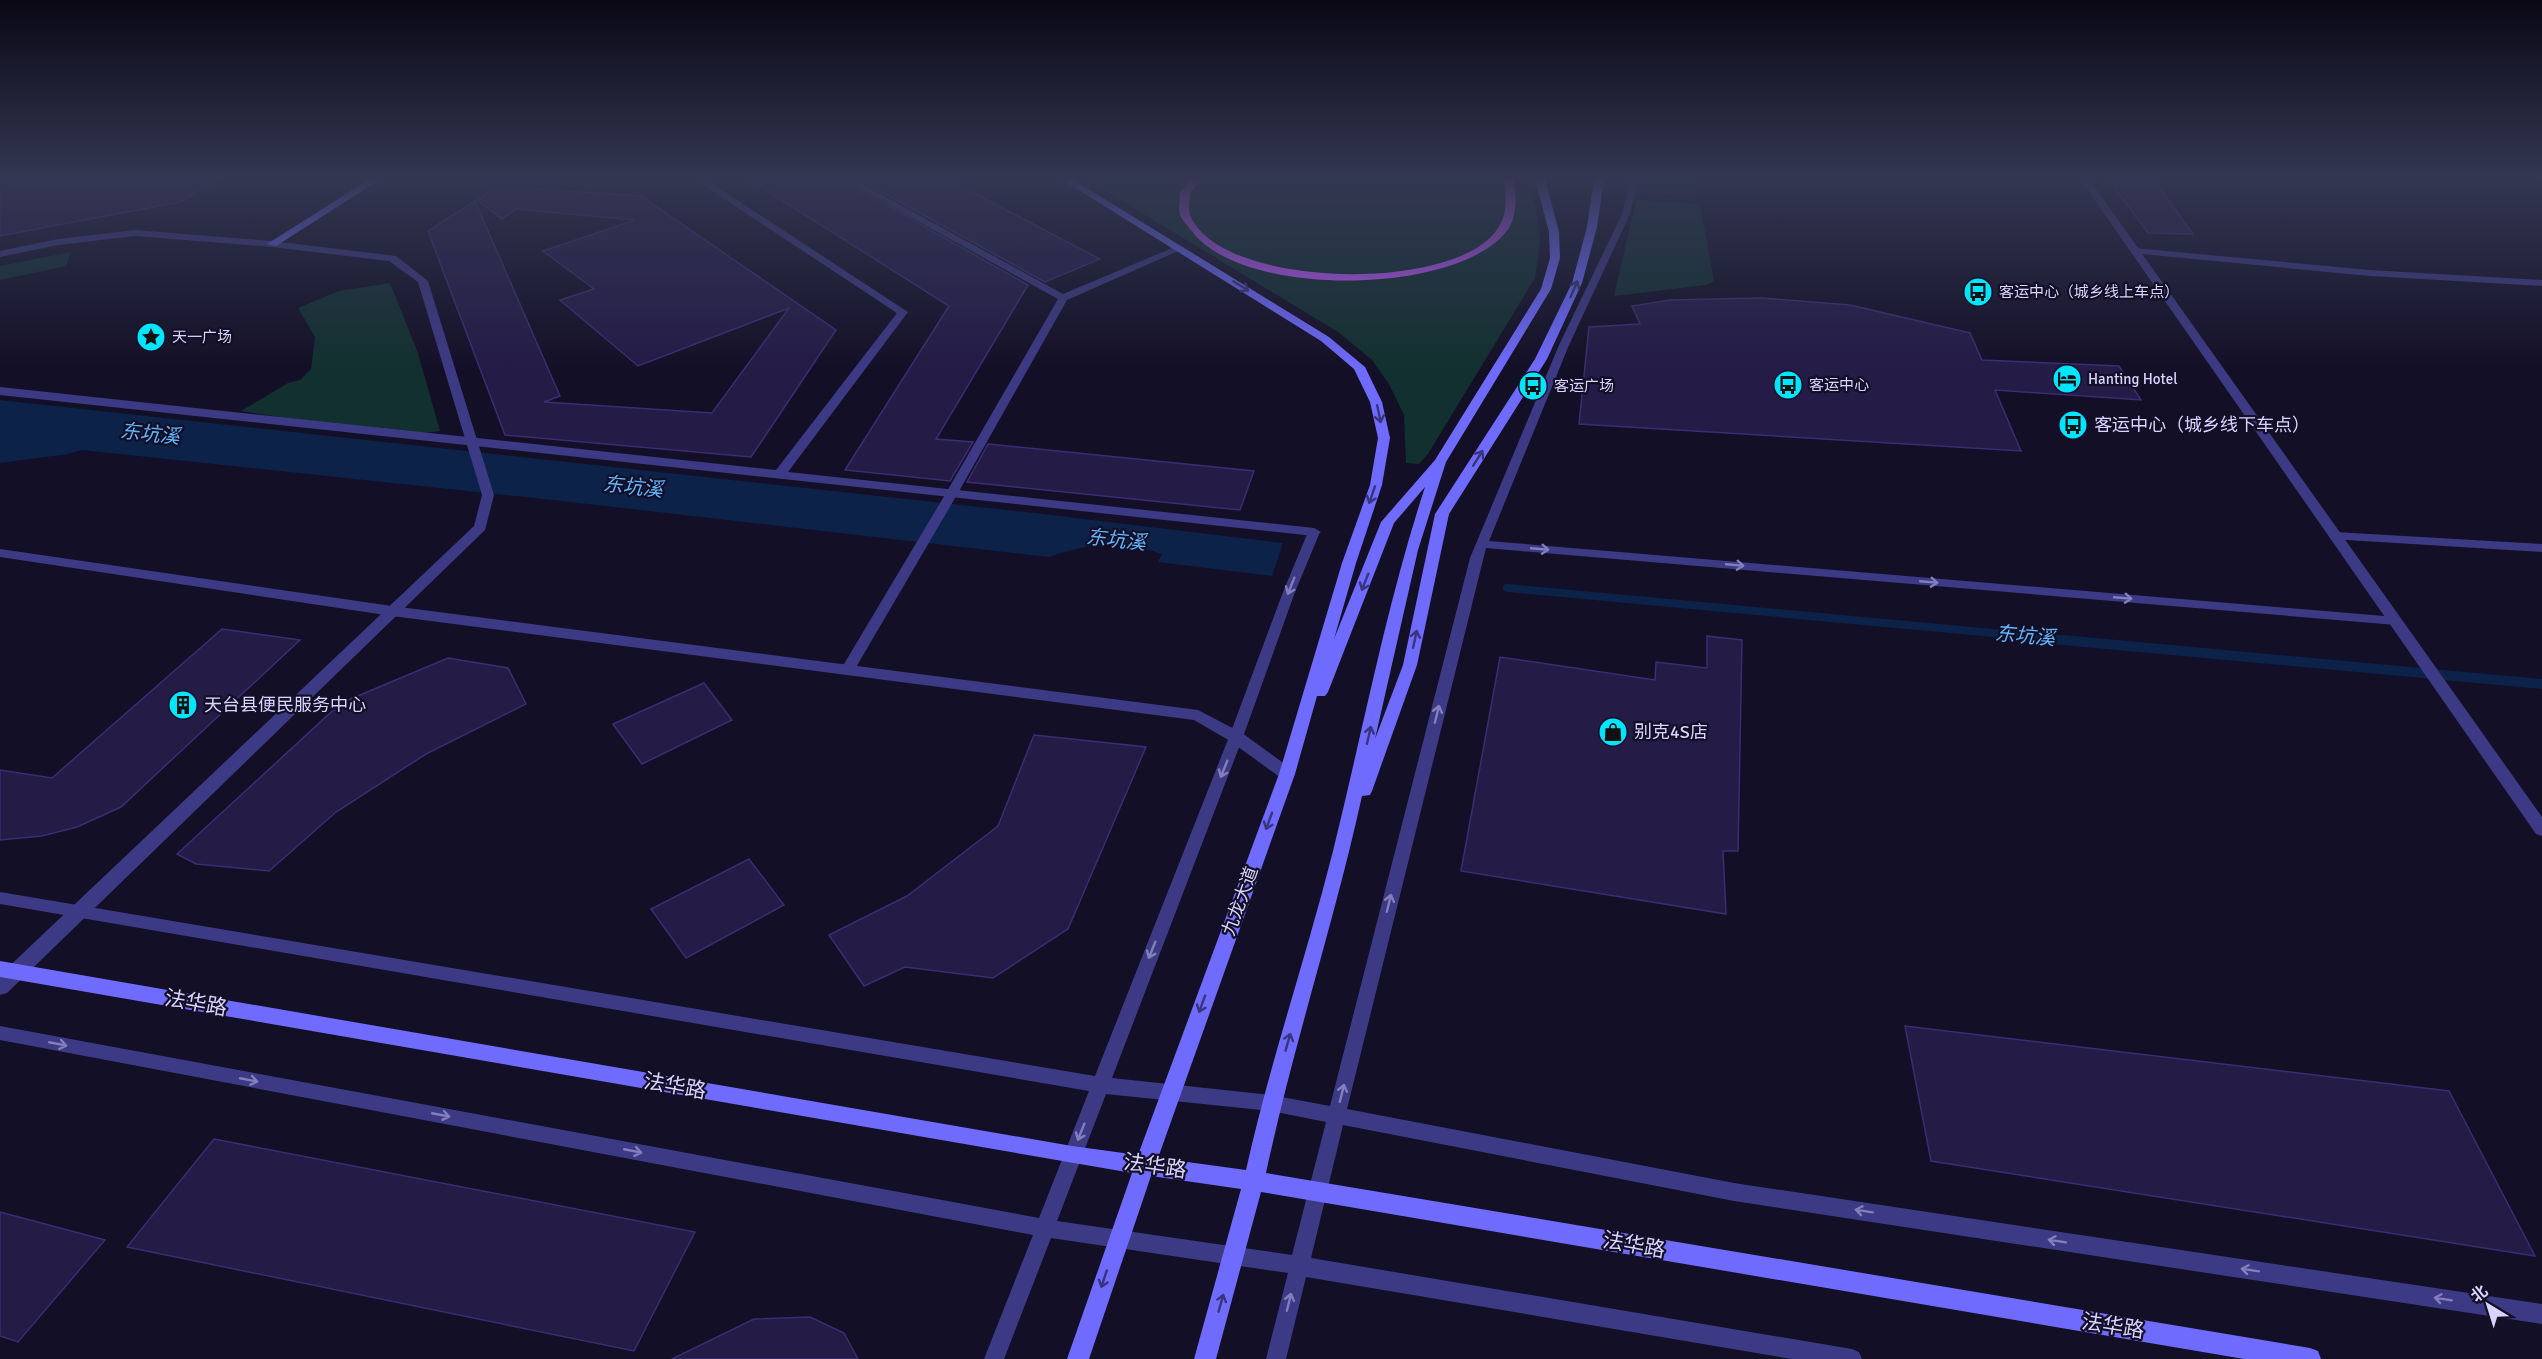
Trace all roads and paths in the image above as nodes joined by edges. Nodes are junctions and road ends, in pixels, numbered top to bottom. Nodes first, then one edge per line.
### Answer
1 (56, 242) edge
2 (252, 242) edge
3 (275, 242) edge
4 (796, 242) edge
5 (962, 242) edge
6 (1171, 242) edge
7 (1208, 242) edge
8 (1491, 242) edge
9 (1554, 242) edge
10 (1588, 242) edge
11 (1613, 242) edge
12 (2128, 242) edge
13 (272, 244) junction
14 (1180, 248) junction
15 (2134, 251) junction
16 (0, 254) edge
17 (2542, 283) edge
18 (1063, 298) junction
19 (0, 391) edge
20 (472, 441) junction
21 (1440, 462) junction
22 (779, 475) junction
23 (952, 493) junction
24 (1314, 532) joint
25 (2335, 536) junction
26 (1482, 544) junction
27 (2542, 548) edge
28 (0, 553) edge
29 (392, 611) junction
30 (2396, 621) junction
31 (848, 669) junction
32 (1236, 737) junction
33 (1287, 774) junction
34 (2542, 830) edge
35 (1341, 853) junction
36 (0, 898) edge
37 (81, 911) junction
38 (8, 970) edge
39 (0, 987) edge
40 (0, 1033) edge
41 (1099, 1085) junction
42 (1170, 1092) junction
43 (1271, 1103) junction
44 (1336, 1116) junction
45 (1072, 1155) junction
46 (1144, 1165) junction
47 (1254, 1180) junction
48 (1316, 1190) junction
49 (1044, 1228) junction
50 (1118, 1239) junction
51 (1235, 1255) junction
52 (1298, 1266) junction
53 (2542, 1314) edge
54 (994, 1359) edge
55 (1078, 1359) edge
56 (1205, 1359) edge
57 (1276, 1359) edge
58 (1852, 1359) edge
59 (2310, 1359) edge

1 - 16 street
2 - 13 street
3 - 13 main road
4 - 22 street
5 - 18 lane
6 - 14 main road
7 - 8 main road
9 - 21 main road
35 -> 10 main road
11 - 26 lane
12 - 15 street
13 - 20 street
14 - 18 lane
14 -> 33 main road, 九龙大道
15 - 17 lane
15 - 25 street
18 - 23 lane
19 - 20 street
20 - 22 street
20 - 29 street
21 -> 33 main road
35 -> 21 main road
22 - 23 street
23 - 24 street
23 - 31 lane
24 -> 32 lane
25 - 27 lane
25 - 30 street
26 -> 30 lane
44 -> 26 lane
28 - 29 street
29 - 31 street
29 - 37 street
30 - 34 street
31 - 32 street
32 - 33 street
32 -> 41 lane
33 -> 42 main road, 九龙大道
43 -> 35 main road
36 - 37 lane
37 - 38 street
37 - 41 lane
38 - 39 street
38 - 45 main road, 法华路
40 -> 49 lane
41 - 42 lane
41 -> 45 lane
42 - 43 lane
42 - 46 main road, 九龙大道
43 - 44 lane
43 - 47 main road
44 - 48 lane
53 -> 44 lane
45 - 46 main road, 法华路
45 - 49 lane
46 - 47 main road, 法华路
46 - 50 main road, 九龙大道
47 - 48 main road, 法华路
47 - 51 main road
48 - 52 lane
48 - 59 main road, 法华路
49 - 50 lane
49 - 54 lane
50 - 51 lane
50 -> 55 main road, 九龙大道
51 - 52 lane
56 -> 51 main road
57 -> 52 lane
52 - 58 lane

